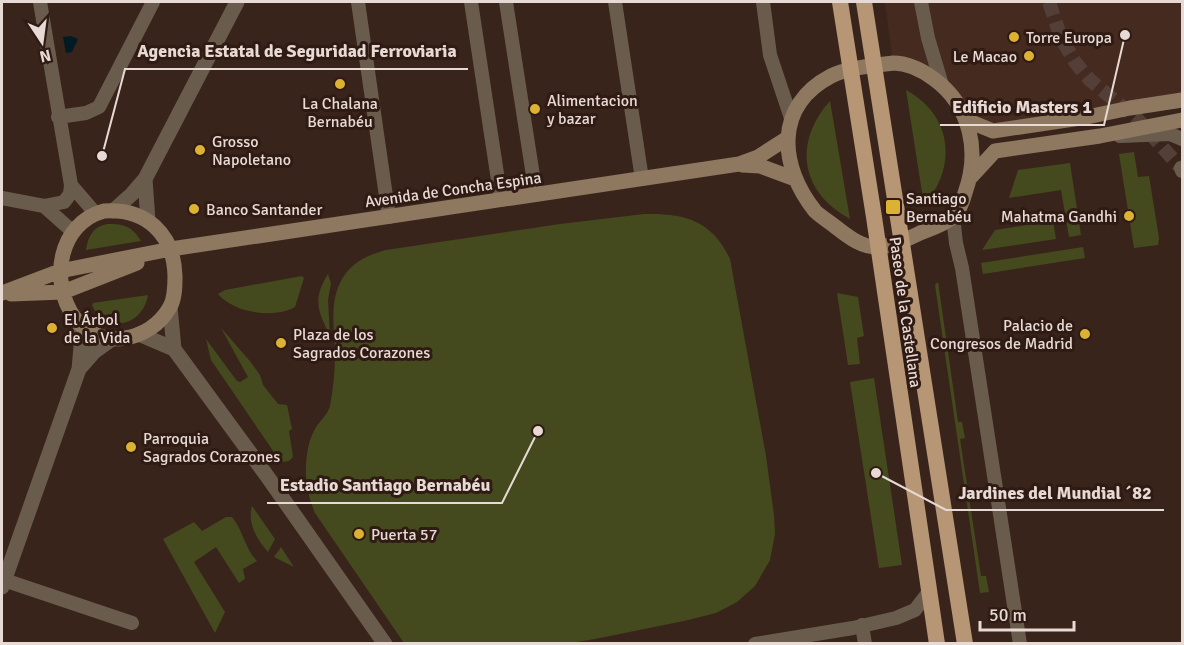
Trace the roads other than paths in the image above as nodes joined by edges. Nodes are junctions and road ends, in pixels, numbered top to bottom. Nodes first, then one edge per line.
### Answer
1 (40, 2) edge
2 (153, 2) edge
3 (237, 2) edge
4 (358, 2) edge
5 (471, 2) edge
6 (506, 2) edge
7 (615, 2) edge
8 (763, 2) edge
9 (840, 2) edge
10 (864, 2) edge
11 (921, 2) edge
12 (873, 66) junction
13 (850, 70) junction
14 (942, 85) junction
15 (1182, 100) edge
16 (58, 117) junction
17 (792, 118) junction
18 (966, 120) junction
19 (1182, 120) edge
20 (1100, 135) junction
21 (786, 139) junction
22 (1182, 139) edge
23 (740, 164) junction
24 (971, 177) junction
25 (145, 179) junction
26 (642, 179) junction
27 (795, 179) junction
28 (71, 185) junction
29 (536, 195) junction
30 (2, 198) edge
31 (501, 200) junction
32 (44, 206) junction
33 (113, 211) junction
34 (96, 214) junction
35 (389, 217) junction
36 (953, 217) junction
37 (148, 221) junction
38 (72, 231) junction
39 (901, 242) junction
40 (877, 247) junction
41 (171, 249) junction
42 (60, 271) junction
43 (63, 292) junction
44 (2, 294) edge
45 (170, 307) junction
46 (80, 323) junction
47 (139, 334) junction
48 (112, 339) junction
49 (174, 349) junction
50 (79, 369) junction
51 (3, 583) edge
52 (928, 593) junction
53 (132, 623) dead end
54 (862, 625) junction
55 (385, 644) edge
56 (755, 644) edge
57 (865, 644) edge
58 (937, 644) edge
59 (966, 644) edge
60 (1020, 644) edge

1 - 16 street
2 - 16 street
3 - 25 street
4 - 35 street
5 - 31 street
6 - 29 street
7 - 26 street
8 - 17 street
9 - 13 highway, Paseo de la Castellana
10 - 12 highway, Paseo de la Castellana
11 - 14 street
12 - 13 main road
12 - 14 main road
12 - 39 highway, Paseo de la Castellana
13 - 17 main road
13 - 40 highway, Paseo de la Castellana
14 - 18 main road
15 - 18 main road
16 - 28 street
17 - 21 main road
18 - 24 main road
19 - 20 main road
20 - 22 street
20 - 24 main road
21 - 23 main road, Avenida de Concha Espina
21 - 27 main road
23 - 26 main road, Avenida de Concha Espina
23 - 27 main road, Avenida de Concha Espina
24 - 36 main road
25 - 33 street
25 - 37 street
26 - 29 main road, Avenida de Concha Espina
27 - 40 main road
28 - 32 street
28 - 34 street
29 - 31 main road, Avenida de Concha Espina
30 - 32 street
31 - 35 main road, Avenida de Concha Espina
32 - 38 street
33 - 34 main road
33 - 37 main road
34 - 38 main road
35 - 41 main road, Avenida de Concha Espina
36 - 39 main road
36 - 60 street
37 - 41 main road
38 - 42 main road
39 - 40 main road
39 - 59 highway, Paseo de la Castellana
40 - 52 highway, Paseo de la Castellana
41 - 42 main road, Avenida de Concha Espina
41 - 43 main road, Avenida de Concha Espina
41 - 45 main road
42 - 43 main road
42 - 44 main road, Avenida de Concha Espina
43 - 44 main road, Avenida de Concha Espina
43 - 46 main road
45 - 47 main road
45 - 49 street
46 - 48 main road
46 - 50 street
47 - 48 main road
47 - 49 street
48 - 50 street
49 - 55 street
50 - 51 street
51 - 53 street
52 - 54 street
52 - 58 highway, Paseo de la Castellana
54 - 56 street
54 - 57 street

